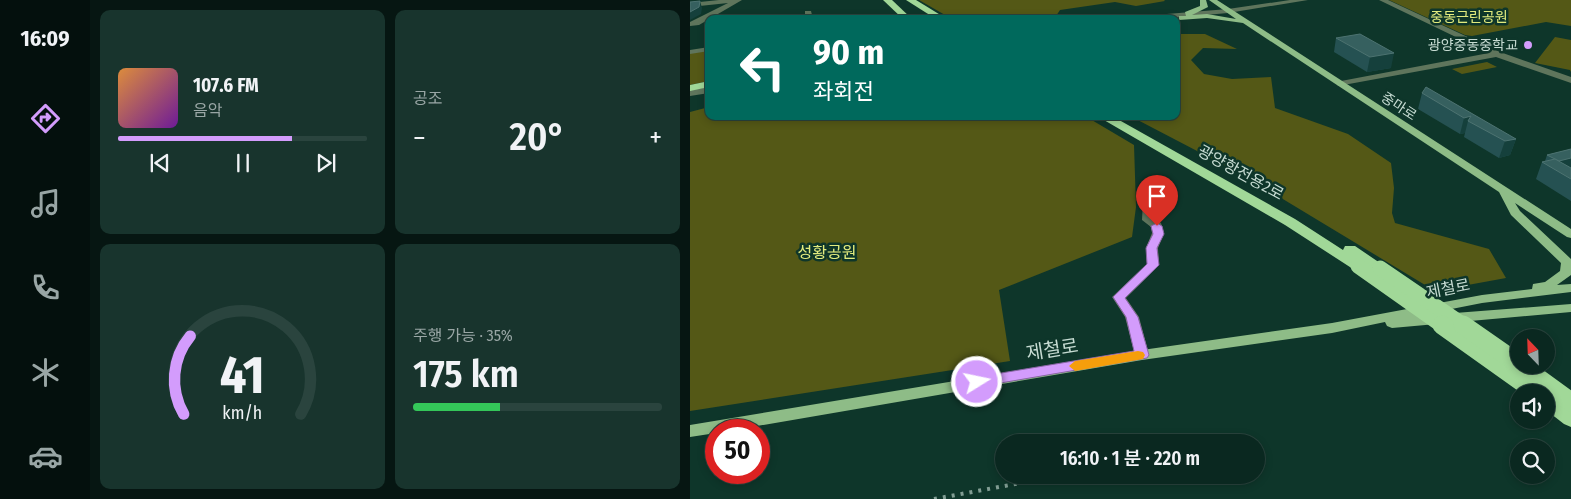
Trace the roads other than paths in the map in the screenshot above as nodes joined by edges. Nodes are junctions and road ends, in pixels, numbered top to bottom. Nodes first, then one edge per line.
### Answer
1 (738, 0) edge
2 (887, 0) edge
3 (900, 0) edge
4 (910, 0) edge
5 (1202, 0) edge
6 (1212, 0) edge
7 (1306, 0) edge
8 (1382, 0) edge
9 (690, 5) edge
10 (1228, 11) junction
11 (711, 15) edge
12 (904, 15) edge
13 (925, 15) edge
14 (936, 15) edge
15 (705, 17) edge
16 (1182, 17) edge
17 (690, 24) edge
18 (1249, 24) junction
19 (1486, 42) dead end
20 (1475, 44) junction
21 (705, 50) edge
22 (690, 52) edge
23 (1497, 54) junction
24 (1571, 80) edge
25 (1340, 84) junction
26 (705, 86) edge
27 (690, 88) edge
28 (705, 91) edge
29 (690, 93) edge
30 (1110, 120) edge
31 (1123, 120) edge
32 (1149, 182) dead end
33 (1503, 190) junction
34 (1570, 233) edge
35 (1365, 264) junction
36 (1571, 288) edge
37 (1482, 299) junction
38 (1571, 308) edge
39 (1332, 328) junction
40 (1142, 355) junction
41 (1510, 358) edge
42 (1529, 374) edge
43 (1525, 384) edge
44 (1562, 408) edge
45 (690, 431) edge

1 - 9 street
1 - 11 street
2 - 12 highway
3 - 13 highway
4 - 14 highway
5 - 16 main road
6 - 10 main road, 중마로
7 - 10 street
8 - 20 street
10 - 16 street
10 - 18 main road, 중마로
15 - 17 street
16 - 18 main road
18 - 25 main road, 중마로
19 - 20 street
20 - 23 street
21 - 22 street
23 - 24 street
23 - 25 street
25 - 33 main road, 중마로
26 - 27 highway
28 - 29 street
30 - 35 highway, 광양항전용2로
31 - 35 highway, 광양항전용2로
32 - 40 street
33 - 34 main road, 중마로
33 - 37 main road
35 - 41 highway, bridge
35 - 43 highway, bridge
36 - 37 main road, 제철로
37 - 39 main road, 제철로
38 - 39 main road, 제철로
39 - 40 main road, 제철로
40 - 45 main road, 제철로
42 - 44 highway, bridge

